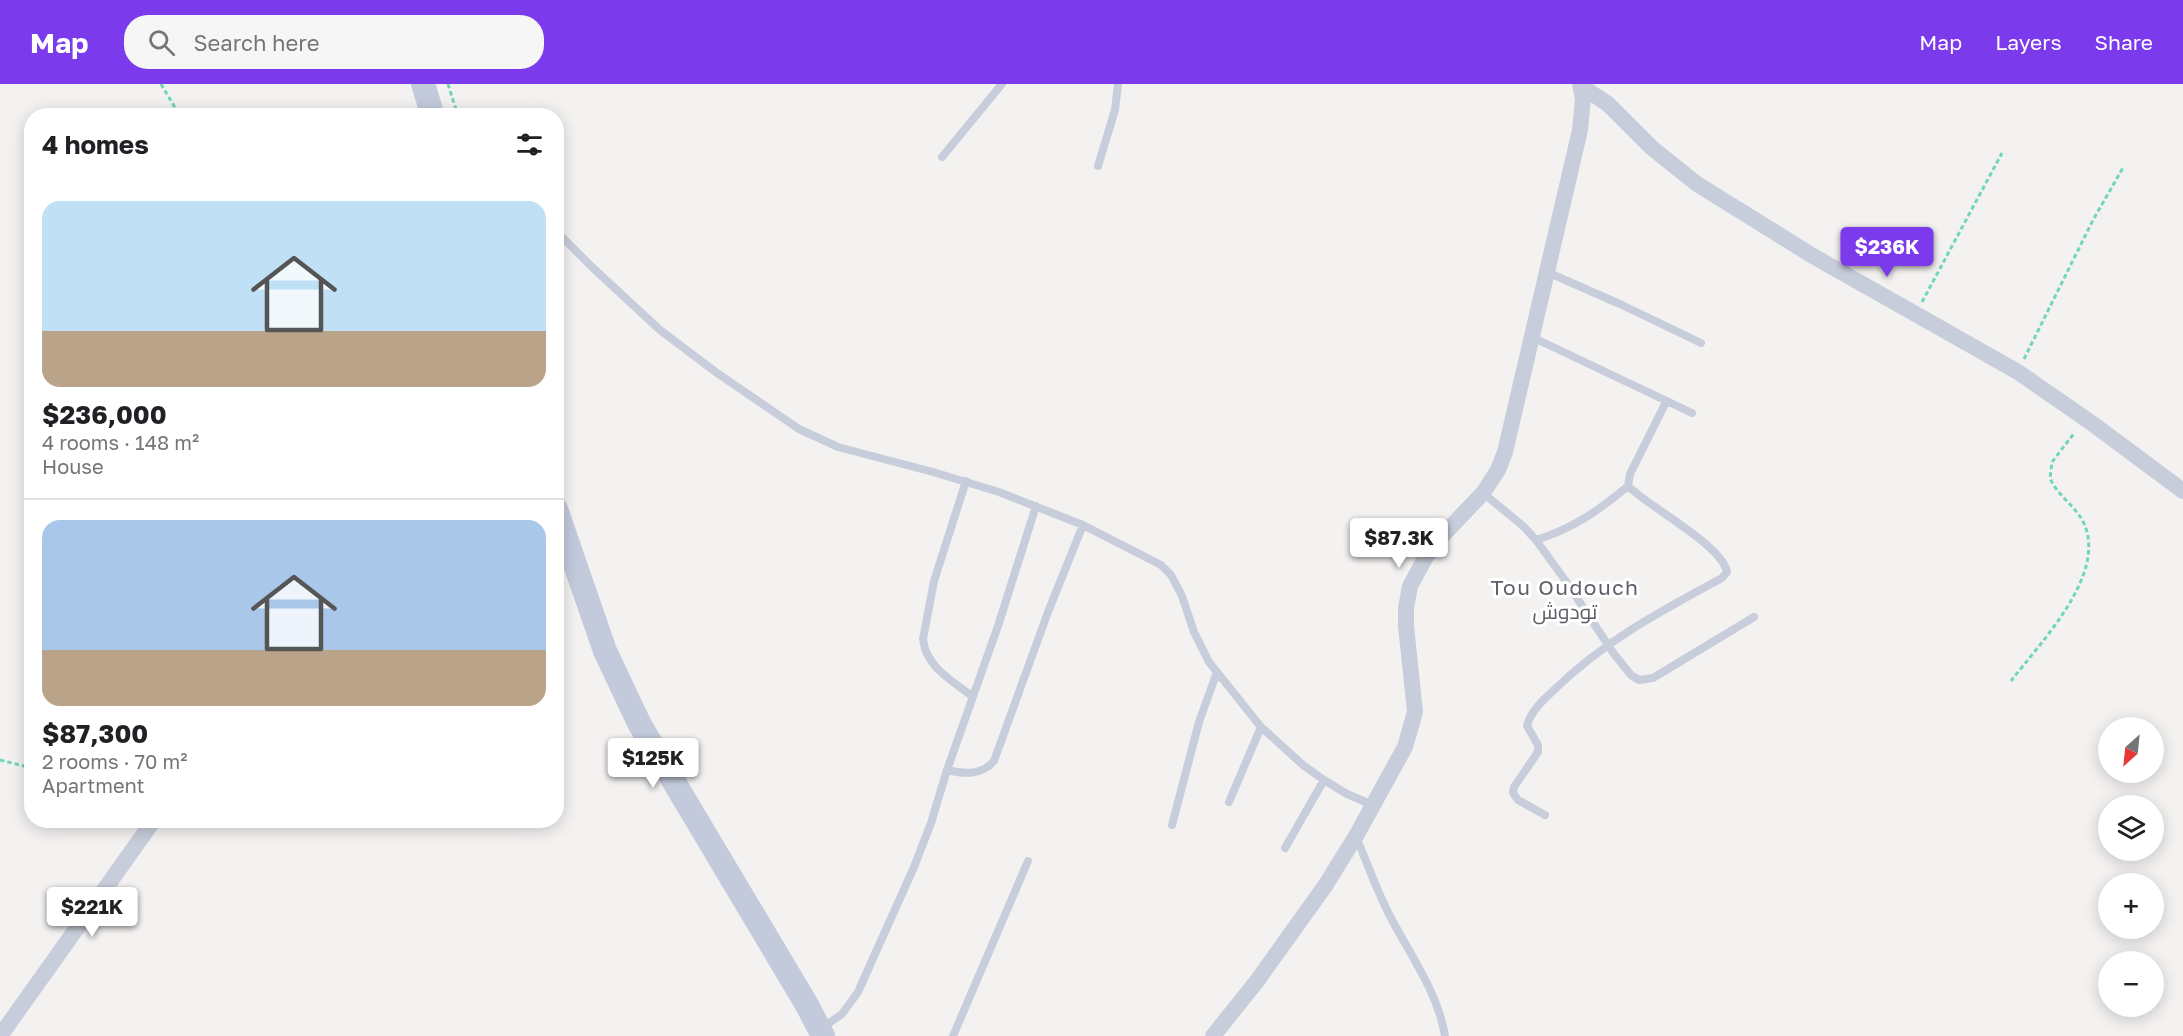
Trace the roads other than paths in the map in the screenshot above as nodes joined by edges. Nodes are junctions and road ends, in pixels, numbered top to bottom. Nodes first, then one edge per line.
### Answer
1 (423, 84) edge
2 (1002, 84) edge
3 (1118, 84) edge
4 (1580, 85) edge
5 (430, 108) edge
6 (942, 157) dead end
7 (1098, 166) dead end
8 (564, 239) edge
9 (1547, 272) junction
10 (1532, 337) junction
11 (1701, 343) dead end
12 (1666, 402) junction
13 (1692, 413) dead end
14 (966, 481) junction
15 (1628, 486) junction
16 (2183, 491) edge
17 (1483, 493) junction
18 (1036, 506) junction
19 (1083, 525) junction
20 (564, 532) edge
21 (1536, 540) junction
22 (1754, 618) dead end
23 (1607, 644) junction
24 (1217, 672) junction
25 (972, 696) junction
26 (1261, 727) junction
27 (947, 770) junction
28 (1324, 780) junction
29 (1229, 802) dead end
30 (1373, 805) junction
31 (1545, 815) dead end
32 (1173, 825) dead end
33 (148, 828) edge
34 (1356, 837) junction
35 (1285, 848) dead end
36 (1028, 861) dead end
37 (820, 1031) edge
38 (0, 1036) edge
39 (953, 1036) edge
40 (1213, 1036) edge
41 (1445, 1036) edge

1 - 5 main road
2 - 6 lane
3 - 7 lane
4 - 9 street
4 - 16 street
8 - 14 lane
9 - 10 street
9 - 11 lane
10 - 12 lane
10 - 17 street
12 - 13 lane
12 - 15 lane
14 - 18 lane
14 - 25 lane
15 - 21 lane
15 - 23 lane
17 - 21 lane
17 - 30 street
18 - 19 lane
18 - 25 lane
19 - 24 lane
19 - 27 lane
20 - 37 main road
21 - 23 lane
22 - 23 lane
23 - 31 lane
24 - 26 lane
24 - 32 lane
25 - 27 lane
26 - 28 lane
26 - 29 lane
27 - 37 lane
28 - 30 lane
28 - 35 lane
30 - 34 street
33 - 38 street
34 - 40 street
34 - 41 lane
36 - 39 lane

